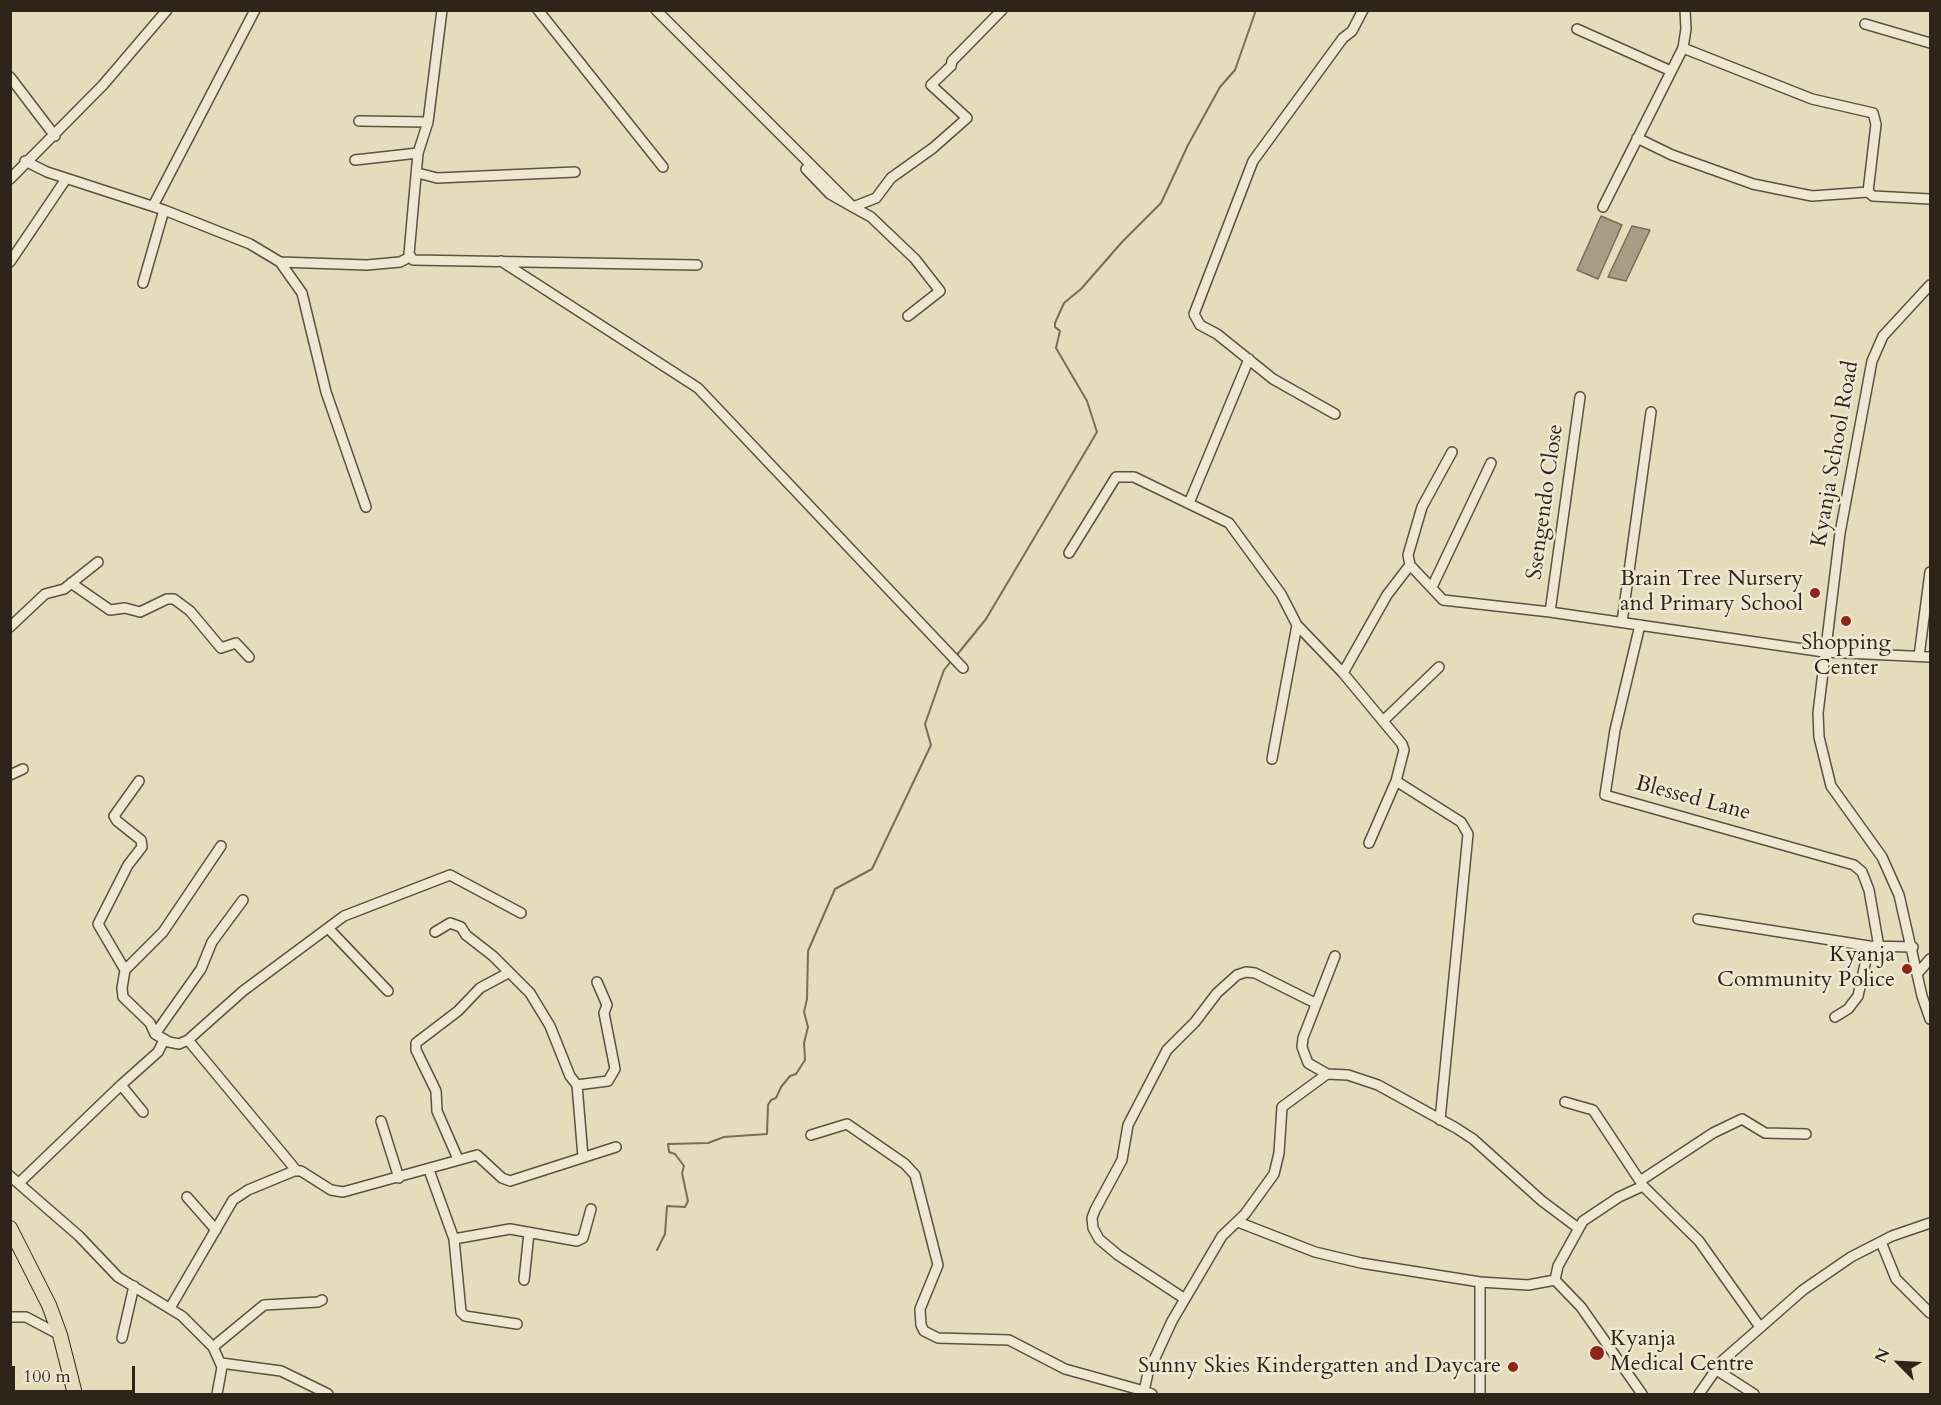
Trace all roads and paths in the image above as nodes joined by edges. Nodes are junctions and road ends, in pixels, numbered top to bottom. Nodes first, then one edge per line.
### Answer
1 (167, 10) edge
2 (255, 10) edge
3 (442, 10) edge
4 (538, 10) edge
5 (656, 10) edge
6 (1002, 10) edge
7 (1363, 10) edge
8 (1685, 10) edge
9 (1865, 24) dead end
10 (1577, 29) dead end
11 (1930, 43) edge
12 (1683, 48) junction
13 (1671, 71) junction
14 (10, 77) edge
15 (359, 121) dead end
16 (428, 122) junction
17 (55, 136) junction
18 (1637, 138) junction
19 (418, 153) junction
20 (355, 160) dead end
21 (25, 161) junction
22 (663, 167) dead end
23 (806, 169) dead end
24 (575, 172) dead end
25 (418, 173) junction
26 (10, 179) edge
27 (66, 179) junction
28 (1868, 192) junction
29 (1930, 199) edge
30 (153, 206) junction
31 (853, 207) junction
32 (1603, 207) dead end
33 (164, 210) junction
34 (410, 257) junction
35 (501, 261) junction
36 (10, 262) edge
37 (280, 262) junction
38 (697, 265) dead end
39 (143, 283) dead end
40 (1930, 285) edge
41 (908, 316) dead end
42 (1249, 359) junction
43 (1580, 397) dead end
44 (1651, 412) dead end
45 (1335, 414) dead end
46 (1452, 452) dead end
47 (1491, 463) dead end
48 (1189, 502) junction
49 (366, 507) dead end
50 (1069, 553) dead end
51 (98, 562) dead end
52 (1410, 565) junction
53 (1930, 572) edge
54 (71, 583) junction
55 (1432, 587) junction
56 (1550, 612) junction
57 (1622, 622) junction
58 (1298, 625) junction
59 (1640, 625) junction
60 (10, 627) edge
61 (1824, 652) junction
62 (1918, 656) junction
63 (249, 657) dead end
64 (1930, 657) edge
65 (1439, 666) dead end
66 (963, 668) dead end
67 (1343, 673) junction
68 (1383, 722) junction
69 (1272, 759) dead end
70 (23, 769) dead end
71 (10, 775) edge
72 (139, 781) dead end
73 (1396, 781) junction
74 (1369, 843) dead end
75 (221, 846) dead end
76 (243, 900) dead end
77 (520, 913) dead end
78 (1698, 919) dead end
79 (328, 928) junction
80 (435, 932) dead end
81 (1874, 947) junction
82 (1913, 947) junction
83 (1335, 956) dead end
84 (1930, 959) edge
85 (125, 970) junction
86 (508, 973) junction
87 (1917, 974) junction
88 (597, 982) dead end
89 (388, 991) dead end
90 (1315, 1003) junction
91 (1835, 1017) dead end
92 (1930, 1019) edge
93 (155, 1034) junction
94 (164, 1040) junction
95 (188, 1040) junction
96 (1327, 1074) junction
97 (122, 1085) junction
98 (577, 1085) junction
99 (1565, 1102) dead end
100 (143, 1112) dead end
101 (1440, 1120) junction
102 (381, 1121) dead end
103 (1806, 1134) dead end
104 (811, 1135) dead end
105 (616, 1147) dead end
106 (583, 1157) junction
107 (458, 1159) junction
108 (296, 1170) junction
109 (429, 1170) junction
110 (10, 1176) edge
111 (399, 1178) junction
112 (20, 1183) junction
113 (1642, 1184) junction
114 (187, 1197) dead end
115 (591, 1209) dead end
116 (1238, 1222) junction
117 (1930, 1223) edge
118 (10, 1228) edge
119 (1578, 1228) junction
120 (216, 1230) junction
121 (529, 1233) junction
122 (454, 1239) junction
123 (1881, 1242) junction
124 (524, 1280) dead end
125 (1556, 1280) junction
126 (1480, 1282) junction
127 (134, 1286) junction
128 (1185, 1299) junction
129 (321, 1300) dead end
130 (170, 1308) junction
131 (1930, 1313) edge
132 (10, 1317) edge
133 (517, 1324) dead end
134 (1760, 1327) junction
135 (60, 1335) junction
136 (122, 1338) dead end
137 (213, 1347) junction
138 (221, 1363) junction
139 (1715, 1369) junction
140 (1148, 1393) edge
141 (75, 1395) edge
142 (217, 1395) edge
143 (328, 1395) edge
144 (1479, 1395) edge
145 (1642, 1395) edge
146 (1699, 1395) edge
147 (1754, 1395) edge

1 - 17 street
2 - 30 street
3 - 16 street
4 - 22 street
5 - 31 street
6 - 31 street
7 - 42 street
8 - 12 street
9 - 11 street
10 - 13 street
12 - 13 street
12 - 28 street
13 - 18 street
14 - 17 street
15 - 16 street
16 - 19 street
17 - 21 street
18 - 28 street
18 - 32 street
19 - 20 street
19 - 25 street
21 - 26 street
21 - 27 street
23 - 31 street
24 - 25 street
25 - 34 street
27 - 30 street
27 - 36 street
28 - 29 street
30 - 33 street
31 - 41 street
33 - 37 street
33 - 39 street
34 - 35 street
34 - 37 street
35 - 38 street
35 - 66 street
37 - 49 street
40 - 61 street, Kyanja School Road
42 - 45 street
42 - 48 street
43 - 56 street, Ssengendo Close
44 - 57 street
46 - 52 street
47 - 55 street
48 - 50 street
48 - 58 street
51 - 54 street
52 - 55 street
52 - 67 street
53 - 62 street
54 - 60 street
54 - 63 street
55 - 56 street
56 - 57 street
57 - 59 street
58 - 67 street
58 - 69 street
59 - 61 street
59 - 81 street, Blessed Lane
61 - 62 street
61 - 82 street, Kyanja School Road
62 - 64 street
65 - 68 street
67 - 68 street
68 - 73 street
70 - 71 street
72 - 85 street
73 - 74 street
73 - 101 street
75 - 85 street
76 - 93 street
77 - 79 street
78 - 81 street
79 - 89 street
79 - 95 street
80 - 86 street
81 - 82 street
81 - 91 street
82 - 87 street, Kyanja School Road
83 - 90 street
84 - 87 street
85 - 93 street
86 - 98 street
86 - 107 street
87 - 92 street, Kyanja School Road
88 - 98 street
90 - 96 street
90 - 128 street
93 - 94 street
94 - 95 street
94 - 97 street
95 - 108 street
96 - 101 street
96 - 116 street
97 - 100 street
97 - 112 street
98 - 106 street
99 - 113 street
101 - 119 street
102 - 111 street
103 - 113 street
104 - 140 street
105 - 106 street
106 - 107 street
107 - 109 street
108 - 111 street
108 - 120 street
109 - 111 street
109 - 122 street
110 - 112 street
112 - 127 street
113 - 119 street
113 - 134 street
114 - 120 street
115 - 121 street
116 - 126 street
116 - 128 street
117 - 123 street
118 - 135 main road
119 - 125 street
120 - 130 street
121 - 122 street
121 - 124 street
122 - 133 street
123 - 131 street
123 - 134 street
125 - 126 street
125 - 145 street
126 - 144 street
127 - 130 street
127 - 136 street
128 - 140 street
129 - 137 street
130 - 137 street
132 - 135 street
134 - 139 street
135 - 141 main road
137 - 138 street
138 - 142 street
138 - 143 street
139 - 146 street
139 - 147 street

